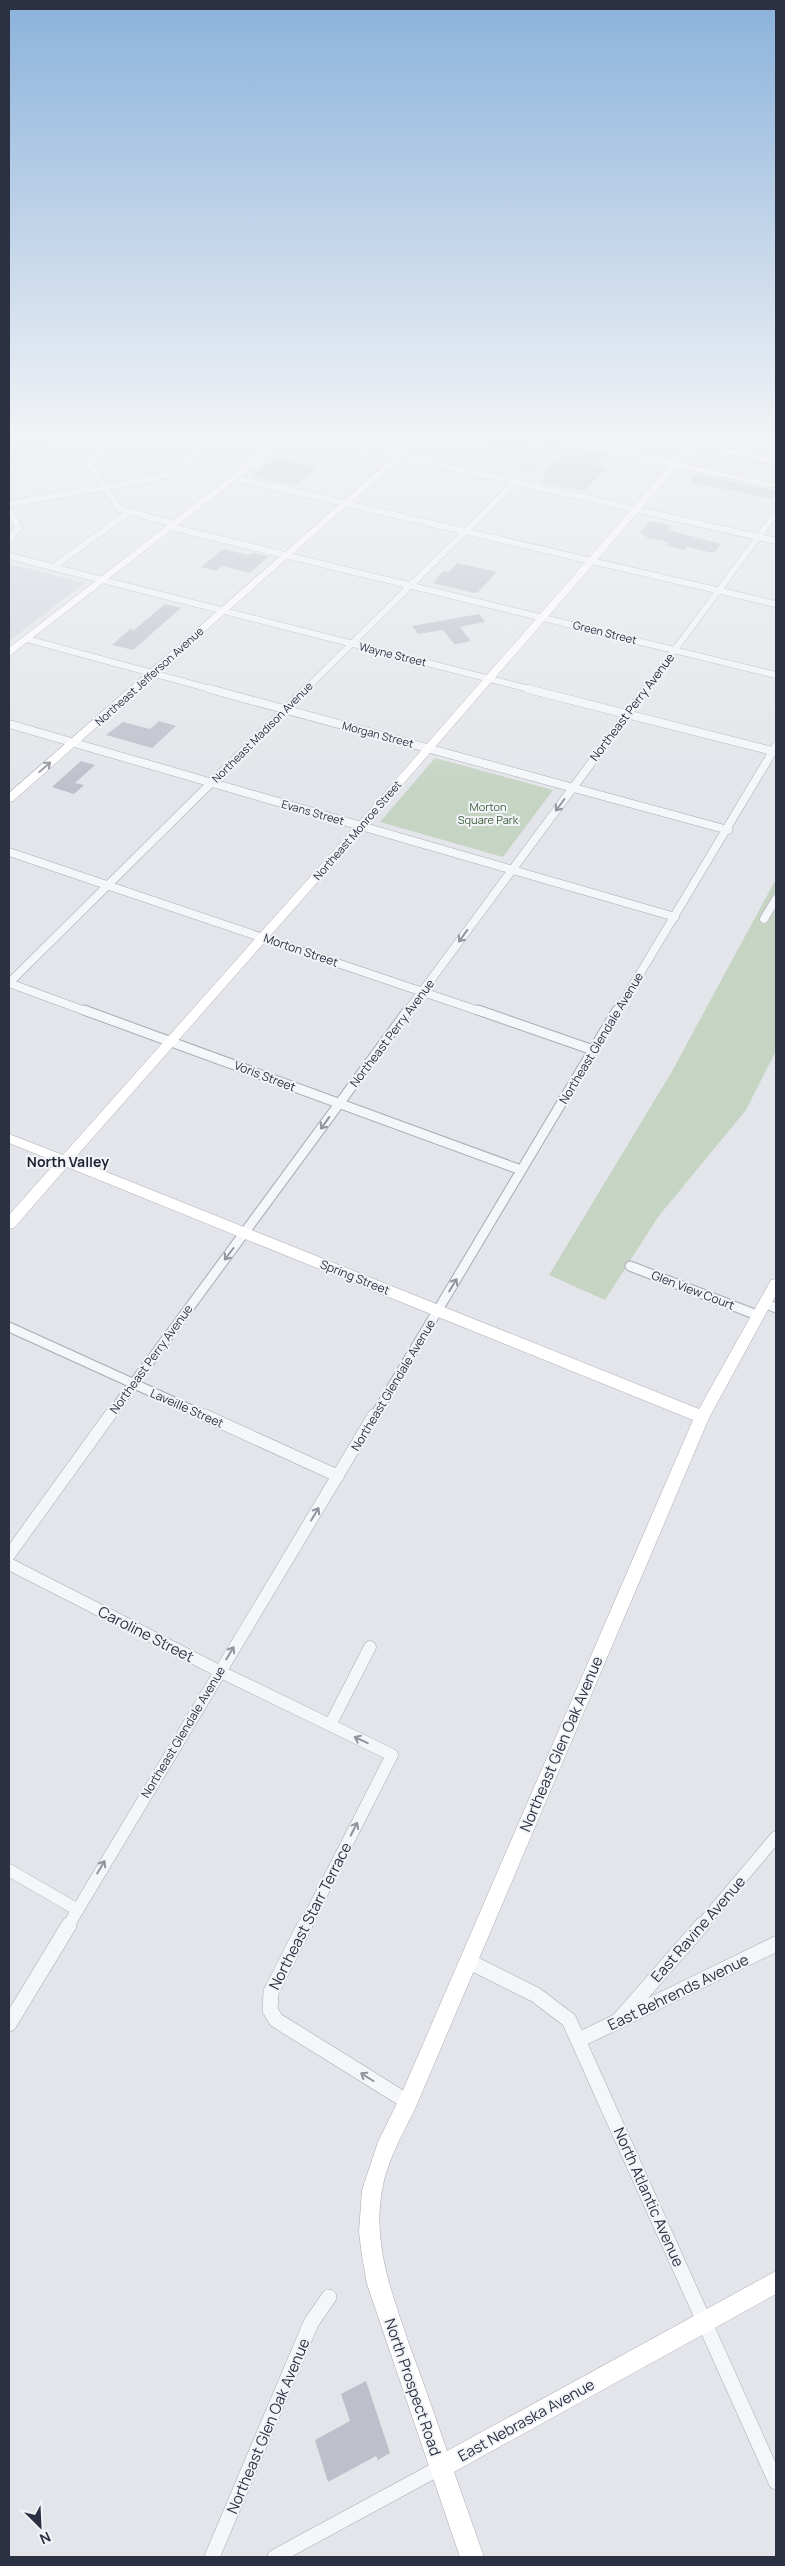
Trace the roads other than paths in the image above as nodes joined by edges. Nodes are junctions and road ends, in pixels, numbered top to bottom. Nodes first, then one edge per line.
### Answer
1 (71, 554) edge
2 (136, 554) edge
3 (287, 554) joint
4 (442, 554) edge
5 (563, 554) edge
6 (596, 554) edge
7 (747, 554) edge
8 (9, 556) edge
9 (590, 560) junction
10 (53, 567) junction
11 (103, 580) junction
12 (412, 584) junction
13 (719, 590) junction
14 (776, 604) edge
15 (222, 610) junction
16 (541, 617) junction
17 (27, 639) junction
18 (352, 644) junction
19 (675, 650) junction
20 (9, 654) edge
21 (152, 673) junction
22 (776, 675) edge
23 (488, 678) junction
24 (285, 709) junction
25 (626, 714) junction
26 (9, 724) edge
27 (74, 742) junction
28 (429, 747) junction
29 (775, 750) edge
30 (211, 783) junction
31 (574, 786) junction
32 (9, 800) edge
33 (362, 825) junction
34 (728, 830) junction
35 (9, 852) edge
36 (511, 870) junction
37 (107, 884) junction
38 (776, 899) edge
39 (674, 917) junction
40 (764, 919) dead end
41 (264, 937) junction
42 (9, 983) edge
43 (422, 992) junction
44 (171, 1040) junction
45 (593, 1050) junction
46 (339, 1104) junction
47 (9, 1138) edge
48 (64, 1160) junction
49 (521, 1170) junction
50 (9, 1224) edge
51 (244, 1232) junction
52 (630, 1266) dead end
53 (776, 1284) edge
54 (766, 1309) edge
55 (438, 1311) junction
56 (9, 1327) edge
57 (133, 1384) junction
58 (702, 1417) junction
59 (338, 1476) junction
60 (9, 1555) edge
61 (9, 1564) edge
62 (370, 1647) dead end
63 (219, 1671) junction
64 (330, 1725) junction
65 (392, 1755) joint
66 (776, 1837) edge
67 (9, 1870) edge
68 (76, 1909) junction
69 (776, 1944) edge
70 (468, 1961) junction
71 (619, 2020) junction
72 (9, 2024) edge
73 (579, 2040) junction
74 (408, 2102) junction
75 (368, 2212) joint
76 (776, 2282) edge
77 (329, 2297) dead end
78 (705, 2322) junction
79 (441, 2467) junction
80 (776, 2482) edge
81 (212, 2557) edge
82 (275, 2557) edge
83 (472, 2557) edge

1 - 10 street
2 - 11 main road
3 - 12 street, Green Street
3 - 15 main road, Northeast Jefferson Avenue
4 - 12 street, Northeast Madison Avenue
5 - 9 street
6 - 9 street, Northeast Monroe Street
7 - 13 street, Northeast Perry Avenue
8 - 10 street, Wayne Street
9 - 13 street
9 - 16 street, Northeast Monroe Street
10 - 11 street, Wayne Street
11 - 15 street, Wayne Street
11 - 17 main road
12 - 16 street, Green Street
12 - 18 street, Northeast Madison Avenue
13 - 14 street
13 - 19 street, Northeast Perry Avenue
15 - 18 street, Wayne Street
15 - 21 main road, Northeast Jefferson Avenue
16 - 19 street, Green Street
16 - 23 street, Northeast Monroe Street
17 - 20 main road
17 - 21 street, Morgan Street
18 - 23 street, Wayne Street
18 - 24 street, Northeast Madison Avenue
19 - 22 street, Green Street
19 - 25 street, Northeast Perry Avenue
21 - 24 street, Morgan Street
21 - 27 main road, Northeast Jefferson Avenue
23 - 25 street, Wayne Street
23 - 28 street, Northeast Monroe Street
24 - 28 street, Morgan Street
24 - 30 street, Northeast Madison Avenue
25 - 29 street, Wayne Street
25 - 31 street, Northeast Perry Avenue
26 - 27 street, Evans Street
27 - 30 street, Evans Street
32 -> 27 main road, Northeast Jefferson Avenue
28 - 31 street, Morgan Street
28 - 33 street, Northeast Monroe Street
29 - 34 street, Northeast Glendale Avenue
30 - 33 street, Evans Street
30 - 37 street, Northeast Madison Avenue
31 - 34 street, Morgan Street
31 -> 36 street, Northeast Perry Avenue
33 - 36 street, Evans Street
33 - 41 street, Northeast Monroe Street
34 - 39 street, Northeast Glendale Avenue
35 - 37 street, Morton Street
36 - 39 street, Evans Street
36 -> 43 street, Northeast Perry Avenue
37 - 41 street, Morton Street
37 - 42 street, Northeast Madison Avenue
38 - 40 street
39 - 45 street, Northeast Glendale Avenue
41 - 43 street, Morton Street
41 - 44 street, Northeast Monroe Street
42 - 44 street, Voris Street
43 - 45 street, Morton Street
43 - 46 street, Northeast Perry Avenue
44 - 46 street, Voris Street
44 - 48 street, Northeast Monroe Street
45 - 49 street, Northeast Glendale Avenue
46 - 49 street, Voris Street
46 -> 51 street, Northeast Perry Avenue
47 - 48 street, Spring Street
48 - 50 street, Northeast Monroe Street
48 - 51 street, Spring Street
55 -> 49 street, Northeast Glendale Avenue
51 - 55 street, Spring Street
51 -> 57 street, Northeast Perry Avenue
52 - 54 street, Glen View Court
53 - 54 street, Northeast Glen Oak Avenue
54 - 58 street, Northeast Glen Oak Avenue
55 - 58 street, Spring Street
55 - 59 street, Northeast Glendale Avenue
56 - 57 street, Laveille Street
57 - 59 street, Laveille Street
57 - 60 street, Northeast Perry Avenue
58 - 70 street, Northeast Glen Oak Avenue
63 -> 59 street, Northeast Glendale Avenue
61 - 63 street, Caroline Street
62 - 64 street
63 - 64 street, Caroline Street
68 -> 63 street, Northeast Glendale Avenue
65 -> 64 street, Caroline Street
74 -> 65 street, Northeast Starr Terrace
66 - 71 street, East Ravine Avenue
67 - 68 street
68 - 72 street, Northeast Glendale Avenue
69 - 71 street, East Behrends Avenue
70 - 73 street, North Atlantic Avenue
70 - 74 street, Northeast Glen Oak Avenue
71 - 73 street, East Behrends Avenue
73 - 78 street, North Atlantic Avenue
74 - 75 street, Northeast Glen Oak Avenue
75 - 79 street, North Prospect Road
76 - 78 street, East Nebraska Avenue
77 - 81 street, Northeast Glen Oak Avenue
78 - 79 street, East Nebraska Avenue
78 - 80 street, North Atlantic Avenue
79 - 82 street, East Nebraska Avenue
79 - 83 street, North Prospect Road

